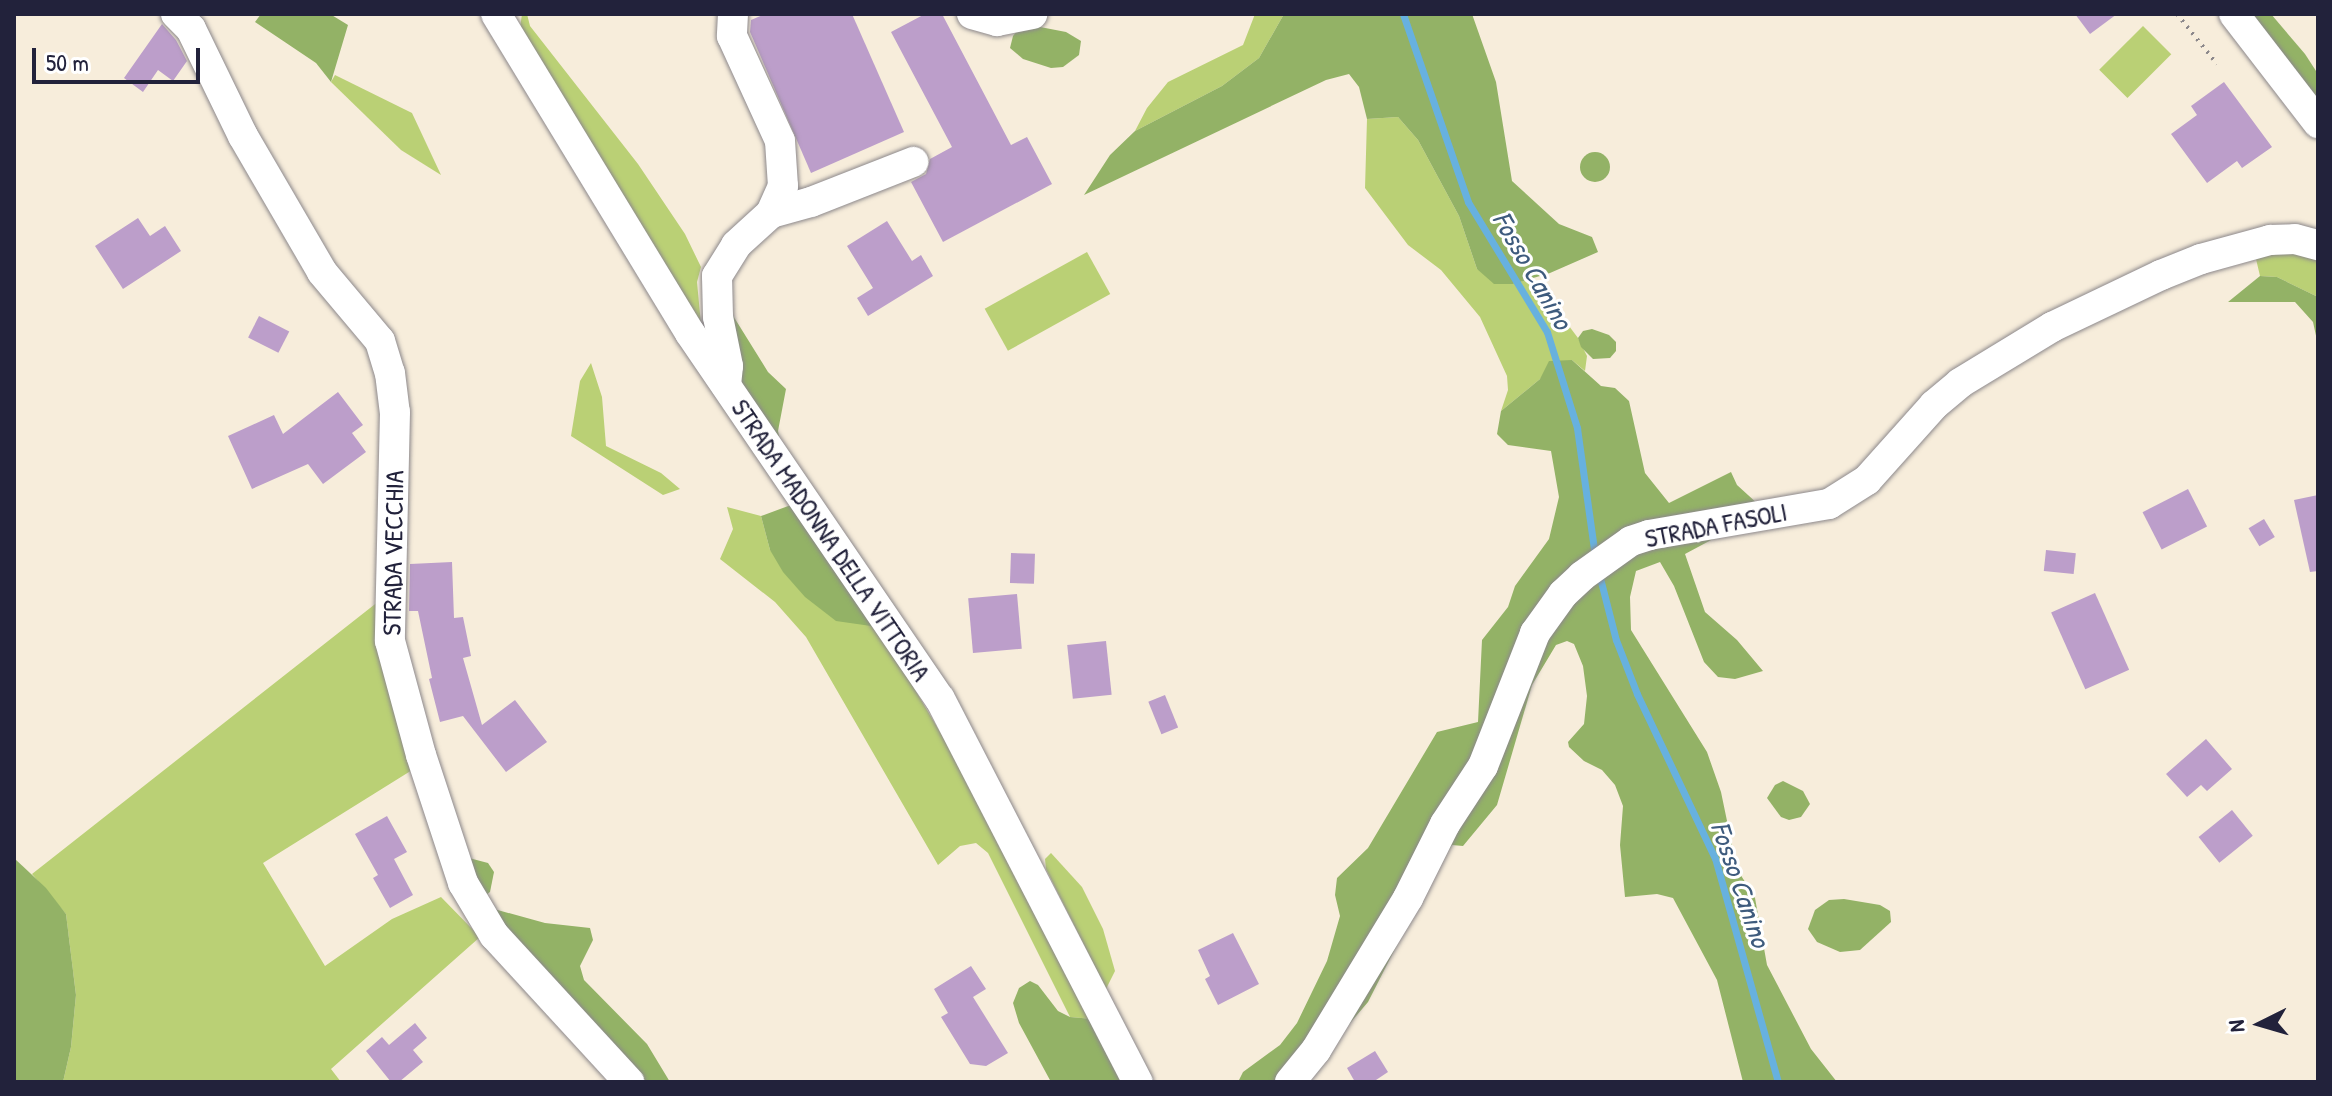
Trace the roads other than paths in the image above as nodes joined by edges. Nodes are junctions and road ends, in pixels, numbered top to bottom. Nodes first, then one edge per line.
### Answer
1 (176, 14) edge
2 (496, 14) edge
3 (733, 14) edge
4 (972, 14) edge
5 (1032, 14) edge
6 (2234, 14) edge
7 (2318, 123) edge
8 (913, 162) dead end
9 (771, 213) junction
10 (2318, 245) edge
11 (726, 388) junction
12 (629, 1082) edge
13 (1138, 1082) edge
14 (1290, 1082) edge

1 - 12 street, STRADA VECCHIA
2 - 11 street, STRADA MADONNA DELLA VITTORIA
3 - 9 street
4 - 5 street
6 - 7 street
8 - 9 street
9 - 11 street
10 - 14 street, STRADA FASOLI
11 - 13 street, STRADA MADONNA DELLA VITTORIA

